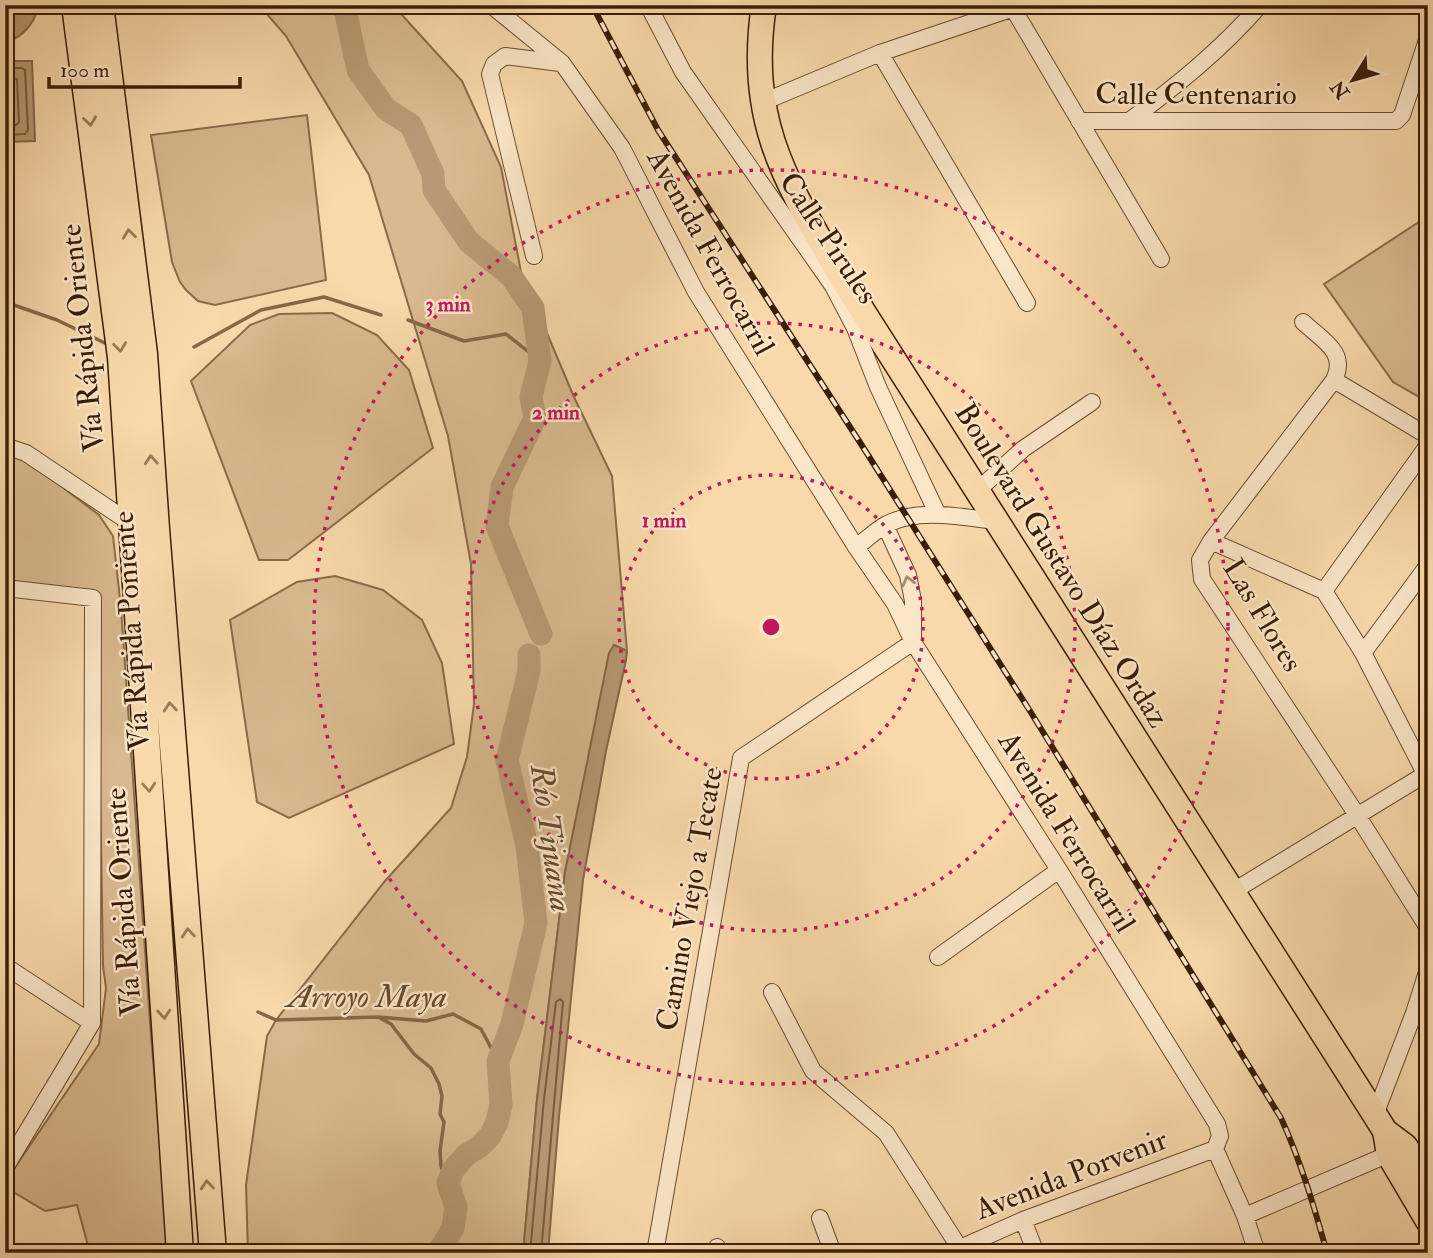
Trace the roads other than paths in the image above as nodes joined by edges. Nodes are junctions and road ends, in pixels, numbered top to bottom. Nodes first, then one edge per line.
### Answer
1 (75, 5) edge
2 (100, 5) edge
3 (492, 5) edge
4 (648, 5) edge
5 (764, 5) edge
6 (1259, 5) edge
7 (1018, 7) edge
8 (1428, 37) edge
9 (880, 53) junction
10 (562, 63) junction
11 (762, 102) junction
12 (1079, 121) junction
13 (1129, 121) junction
14 (534, 256) dead end
15 (1161, 259) dead end
16 (838, 283) junction
17 (1027, 303) dead end
18 (1303, 322) dead end
19 (1334, 380) junction
20 (1092, 402) dead end
21 (1428, 436) edge
22 (1428, 445) edge
23 (5, 446) edge
24 (978, 491) junction
25 (938, 515) junction
26 (995, 521) junction
27 (132, 524) junction
28 (885, 525) junction
29 (1211, 541) junction
30 (856, 547) junction
31 (1428, 565) edge
32 (5, 589) edge
33 (1324, 591) junction
34 (913, 642) junction
35 (1363, 653) junction
36 (1426, 774) edge
37 (1357, 815) junction
38 (1059, 870) junction
39 (1232, 892) junction
40 (1428, 928) edge
41 (938, 957) dead end
42 (5, 966) edge
43 (1428, 969) edge
44 (772, 992) dead end
45 (92, 1023) junction
46 (1388, 1137) junction
47 (1215, 1149) junction
48 (5, 1168) edge
49 (1428, 1181) edge
50 (1245, 1216) junction
51 (820, 1218) dead end
52 (1023, 1220) junction
53 (1428, 1221) edge
54 (954, 1250) edge
55 (180, 1253) edge
56 (213, 1253) edge
57 (655, 1253) edge
58 (833, 1253) edge
59 (1036, 1253) edge
60 (1258, 1253) edge

1 -> 27 highway, Vía Rápida Oriente
56 -> 2 highway, Vía Rápida Poniente
3 - 10 street, Avenida Ferrocarril
4 - 16 street, Calle Pirules
5 - 11 main road, Boulevard Gustavo Díaz Ordaz
6 - 13 street
7 - 9 street
7 - 12 street
8 - 13 street, Calle Centenario
9 - 11 street
9 - 17 street
10 - 14 street
10 - 30 street, Avenida Ferrocarril
11 - 16 main road, Boulevard Gustavo Díaz Ordaz
12 - 13 street, Calle Centenario
12 - 15 street
16 - 24 main road, Boulevard Gustavo Díaz Ordaz
16 - 25 street, Calle Pirules
18 - 19 street
19 - 21 street
19 - 29 street, Las Flores
20 - 24 street
22 - 33 street
23 - 27 street
24 - 26 main road, Boulevard Gustavo Díaz Ordaz
25 - 26 street
25 - 28 street
26 - 39 main road, Boulevard Gustavo Díaz Ordaz
27 -> 55 highway, Vía Rápida Oriente
28 - 30 street
34 -> 28 street
29 - 33 street
29 - 37 street, Las Flores
30 - 34 street, Avenida Ferrocarril
31 - 35 street
32 - 45 street
33 - 35 street
34 - 38 street, Avenida Ferrocarril
34 - 57 street, Camino Viejo a Tecate
35 - 36 street
36 - 37 street
37 - 39 street
37 - 40 street, Las Flores
38 - 41 street
38 - 47 street, Avenida Ferrocarril
39 - 46 main road, Boulevard Gustavo Díaz Ordaz
42 - 45 street
43 - 46 street
44 - 54 street
45 - 48 street
46 - 49 main road, Boulevard Gustavo Díaz Ordaz
46 - 50 street
46 - 53 main road, Boulevard Gustavo Díaz Ordaz
47 - 50 street, Avenida Ferrocarril
47 - 52 street, Avenida Porvenir
50 - 60 street, Avenida Ferrocarril
51 - 58 street
52 - 54 street, Avenida Porvenir
52 - 59 street

